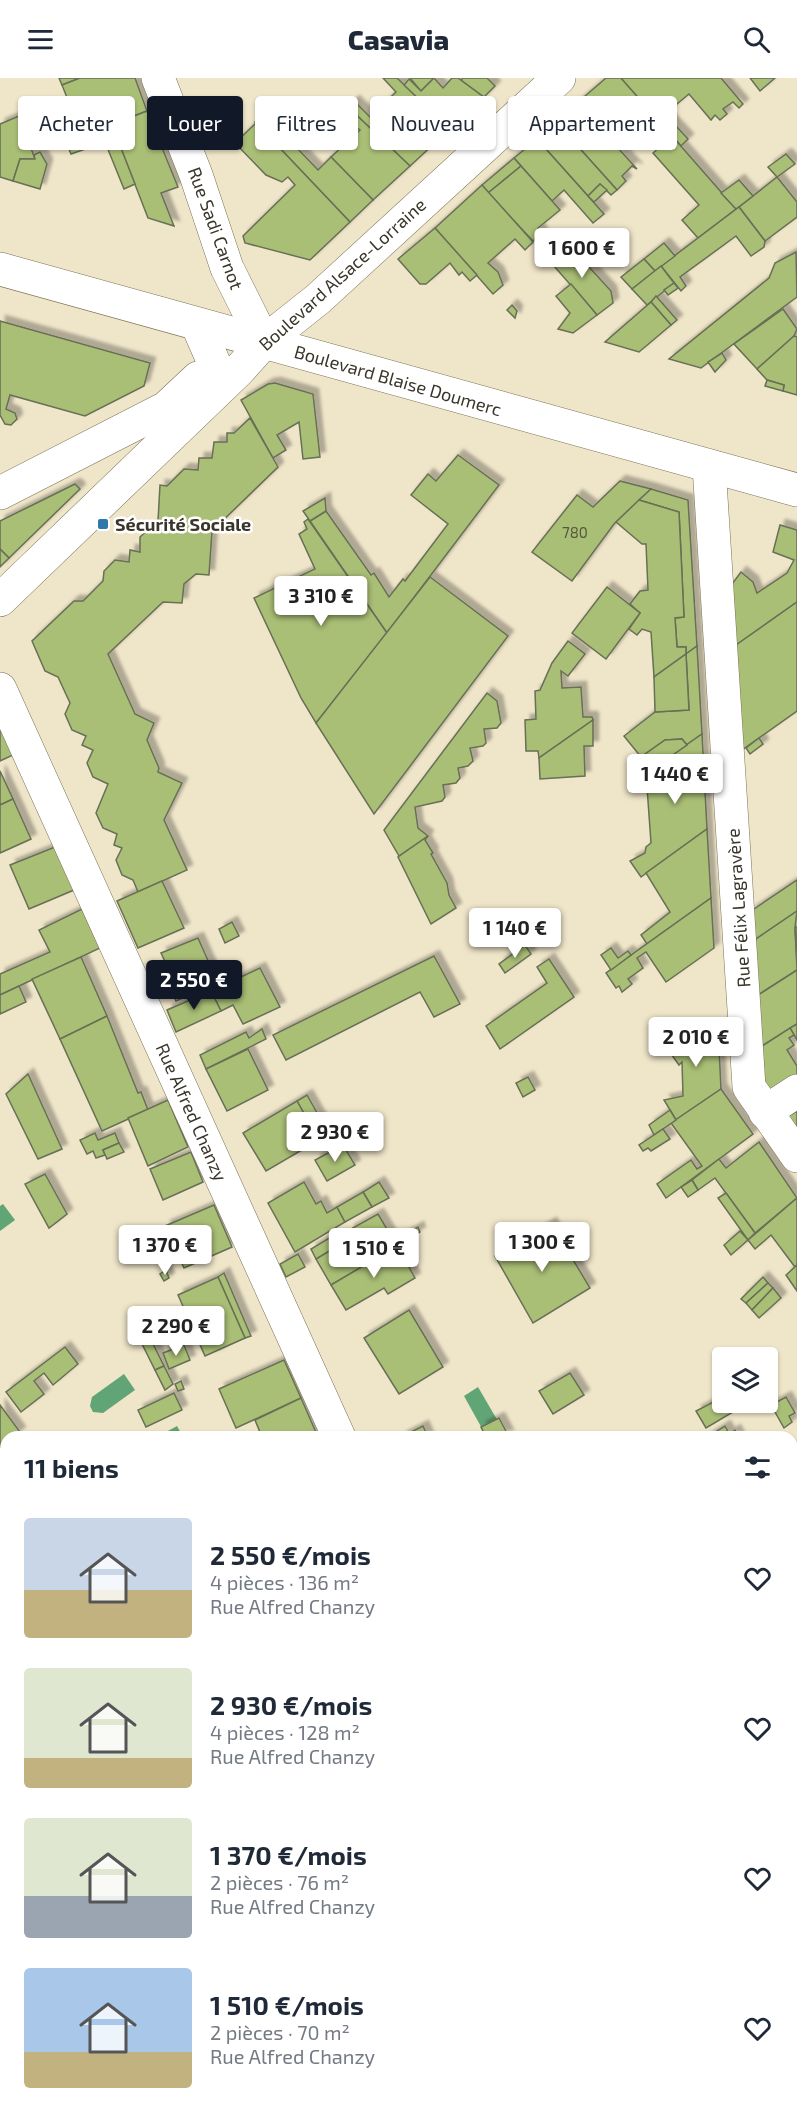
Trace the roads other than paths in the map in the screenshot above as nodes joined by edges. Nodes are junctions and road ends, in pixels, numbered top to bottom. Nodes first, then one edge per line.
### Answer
1 (158, 78) edge
2 (559, 78) edge
3 (0, 269) edge
4 (197, 324) junction
5 (264, 342) junction
6 (214, 363) junction
7 (64, 460) junction
8 (709, 466) junction
9 (797, 490) edge
10 (0, 493) edge
11 (96, 507) junction
12 (0, 600) edge
13 (0, 689) edge
14 (797, 1091) edge
15 (765, 1112) junction
16 (797, 1156) edge
17 (336, 1431) edge

1 - 5 street, Rue Sadi Carnot
2 - 5 street, Boulevard Alsace-Lorraine
3 - 4 street, Boulevard Blaise Doumerc
4 - 5 street, Boulevard Blaise Doumerc
4 - 6 street
5 - 6 street
5 - 8 street, Boulevard Blaise Doumerc
5 - 11 street, Boulevard Alsace-Lorraine
6 - 7 street
7 - 10 street
7 - 11 street
8 - 9 street, Boulevard Blaise Doumerc
8 - 15 street, Rue Félix Lagravère
11 - 12 street, Boulevard Alsace-Lorraine
13 - 17 street, Rue Alfred Chanzy
14 - 15 street
15 - 16 street, Rue Félix Lagravère

